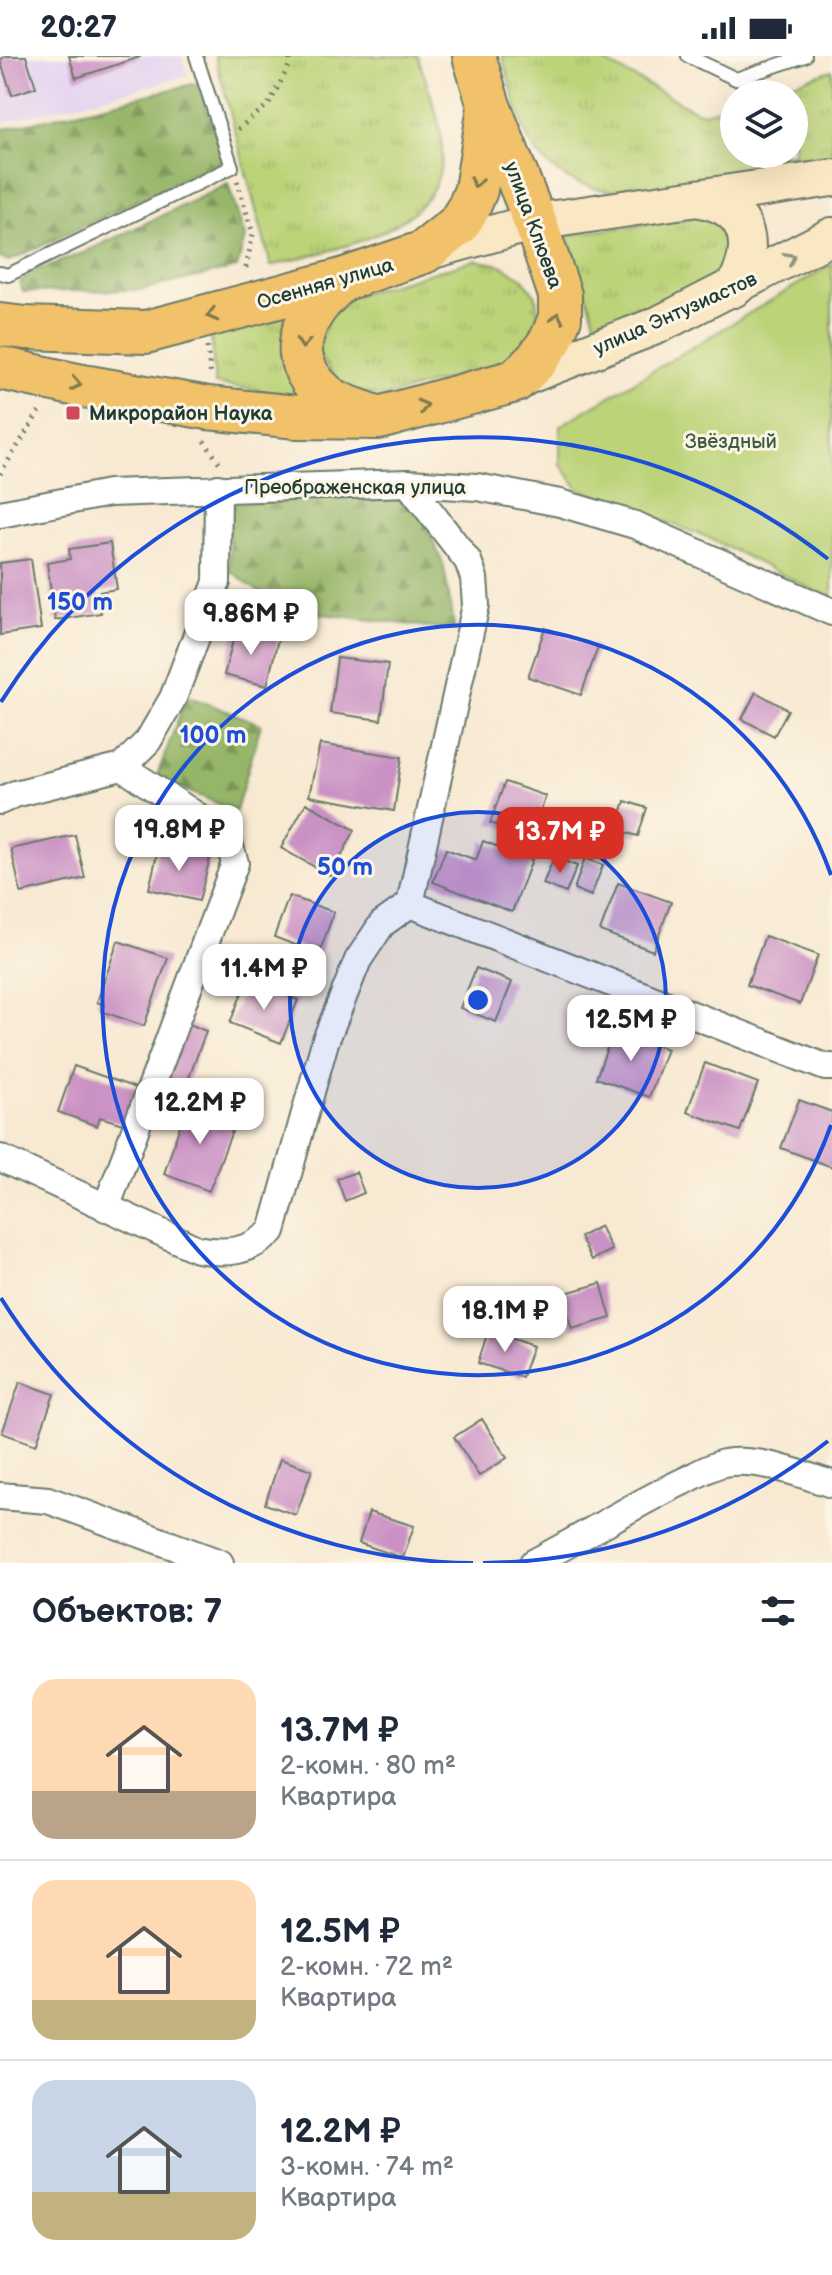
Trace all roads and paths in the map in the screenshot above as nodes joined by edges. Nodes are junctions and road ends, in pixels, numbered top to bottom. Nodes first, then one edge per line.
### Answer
1 (196, 56) edge
2 (290, 56) edge
3 (474, 56) edge
4 (688, 56) edge
5 (805, 56) edge
6 (489, 106) junction
7 (232, 167) junction
8 (832, 178) edge
9 (701, 199) junction
10 (535, 222) junction
11 (832, 236) edge
12 (424, 252) junction
13 (0, 273) edge
14 (244, 277) dead end
15 (342, 280) junction
16 (733, 289) junction
17 (0, 325) edge
18 (206, 334) dead end
19 (0, 368) edge
20 (515, 381) junction
21 (211, 385) dead end
22 (39, 412) dead end
23 (379, 418) junction
24 (0, 474) edge
25 (408, 483) junction
26 (218, 488) junction
27 (0, 514) edge
28 (832, 612) edge
29 (122, 767) junction
30 (0, 801) edge
31 (410, 904) junction
32 (832, 1067) edge
33 (0, 1158) edge
34 (106, 1208) junction
35 (832, 1484) edge
36 (0, 1496) edge
37 (220, 1563) edge
38 (533, 1563) edge

1 - 7 lane
2 - 7 path
3 - 6 main road, улица Клюева
4 - 5 lane
6 - 10 main road, улица Клюева
6 -> 12 main road, улица Клюева
7 - 13 lane
7 - 14 path
8 - 9 main road
9 - 10 main road, Осенняя улица
9 - 16 main road
10 - 12 main road, Осенняя улица
20 -> 10 main road, улица Клюева
16 -> 11 main road, улица Энтузиастов
12 - 15 main road, Осенняя улица
15 -> 17 main road, Осенняя улица
15 -> 23 main road
16 - 20 main road, улица Энтузиастов
18 - 21 path
19 -> 23 main road
23 -> 20 main road
22 - 24 path
25 - 26 street, Преображенская улица
25 - 28 street, Преображенская улица
25 - 31 street
26 - 27 street, Преображенская улица
26 - 29 street
29 - 30 street
29 - 34 street
31 - 32 street
31 - 34 street
33 - 34 street
35 - 38 street
36 - 37 street

